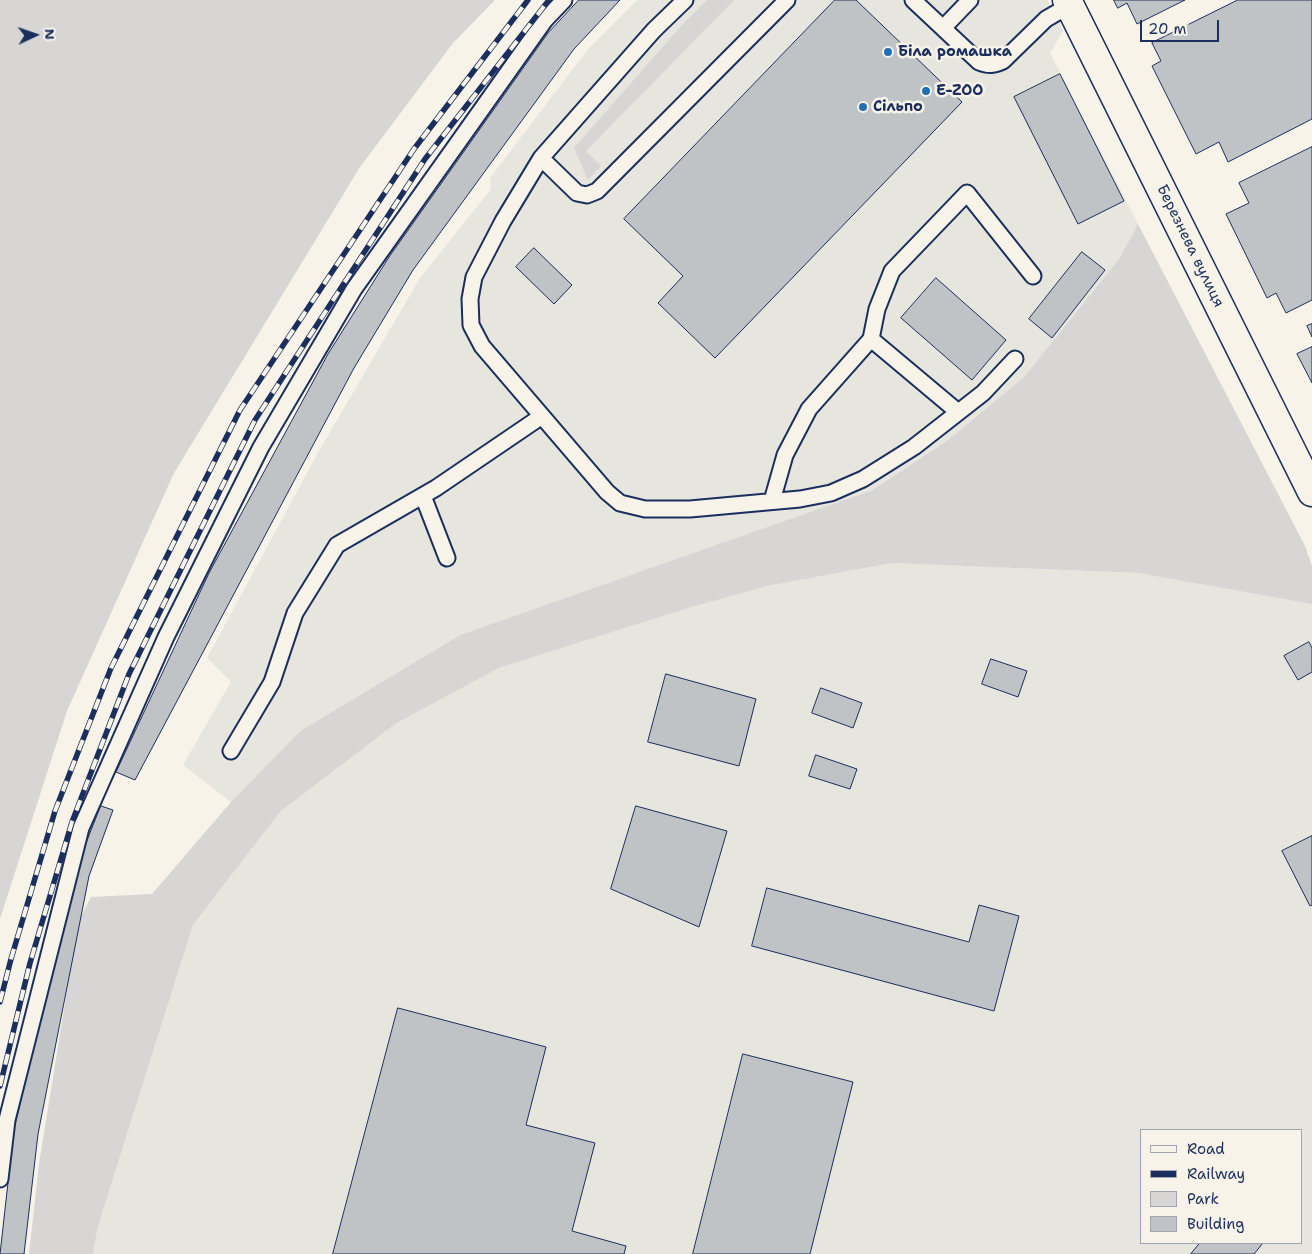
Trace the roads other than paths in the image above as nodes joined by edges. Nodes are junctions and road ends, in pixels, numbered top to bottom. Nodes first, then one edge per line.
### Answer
1 (564, 0) edge
2 (685, 0) edge
3 (787, 0) edge
4 (914, 0) edge
5 (970, 0) edge
6 (1069, 3) edge
7 (943, 28) junction
8 (541, 158) junction
9 (1032, 276) dead end
10 (871, 339) junction
11 (1015, 359) dead end
12 (958, 412) junction
13 (542, 416) junction
14 (1312, 492) edge
15 (423, 496) junction
16 (772, 501) junction
17 (447, 558) dead end
18 (231, 751) dead end
19 (0, 1179) edge

1 - 19 lane
2 - 8 lane
3 - 8 lane
4 - 7 lane
5 - 7 lane
6 - 7 lane
6 - 14 street, Березнева вулиця
8 - 13 lane
9 - 10 lane
10 - 12 lane
10 - 16 lane
11 - 12 lane
12 - 16 lane
13 - 15 lane
13 - 16 lane
15 - 17 lane
15 - 18 lane

